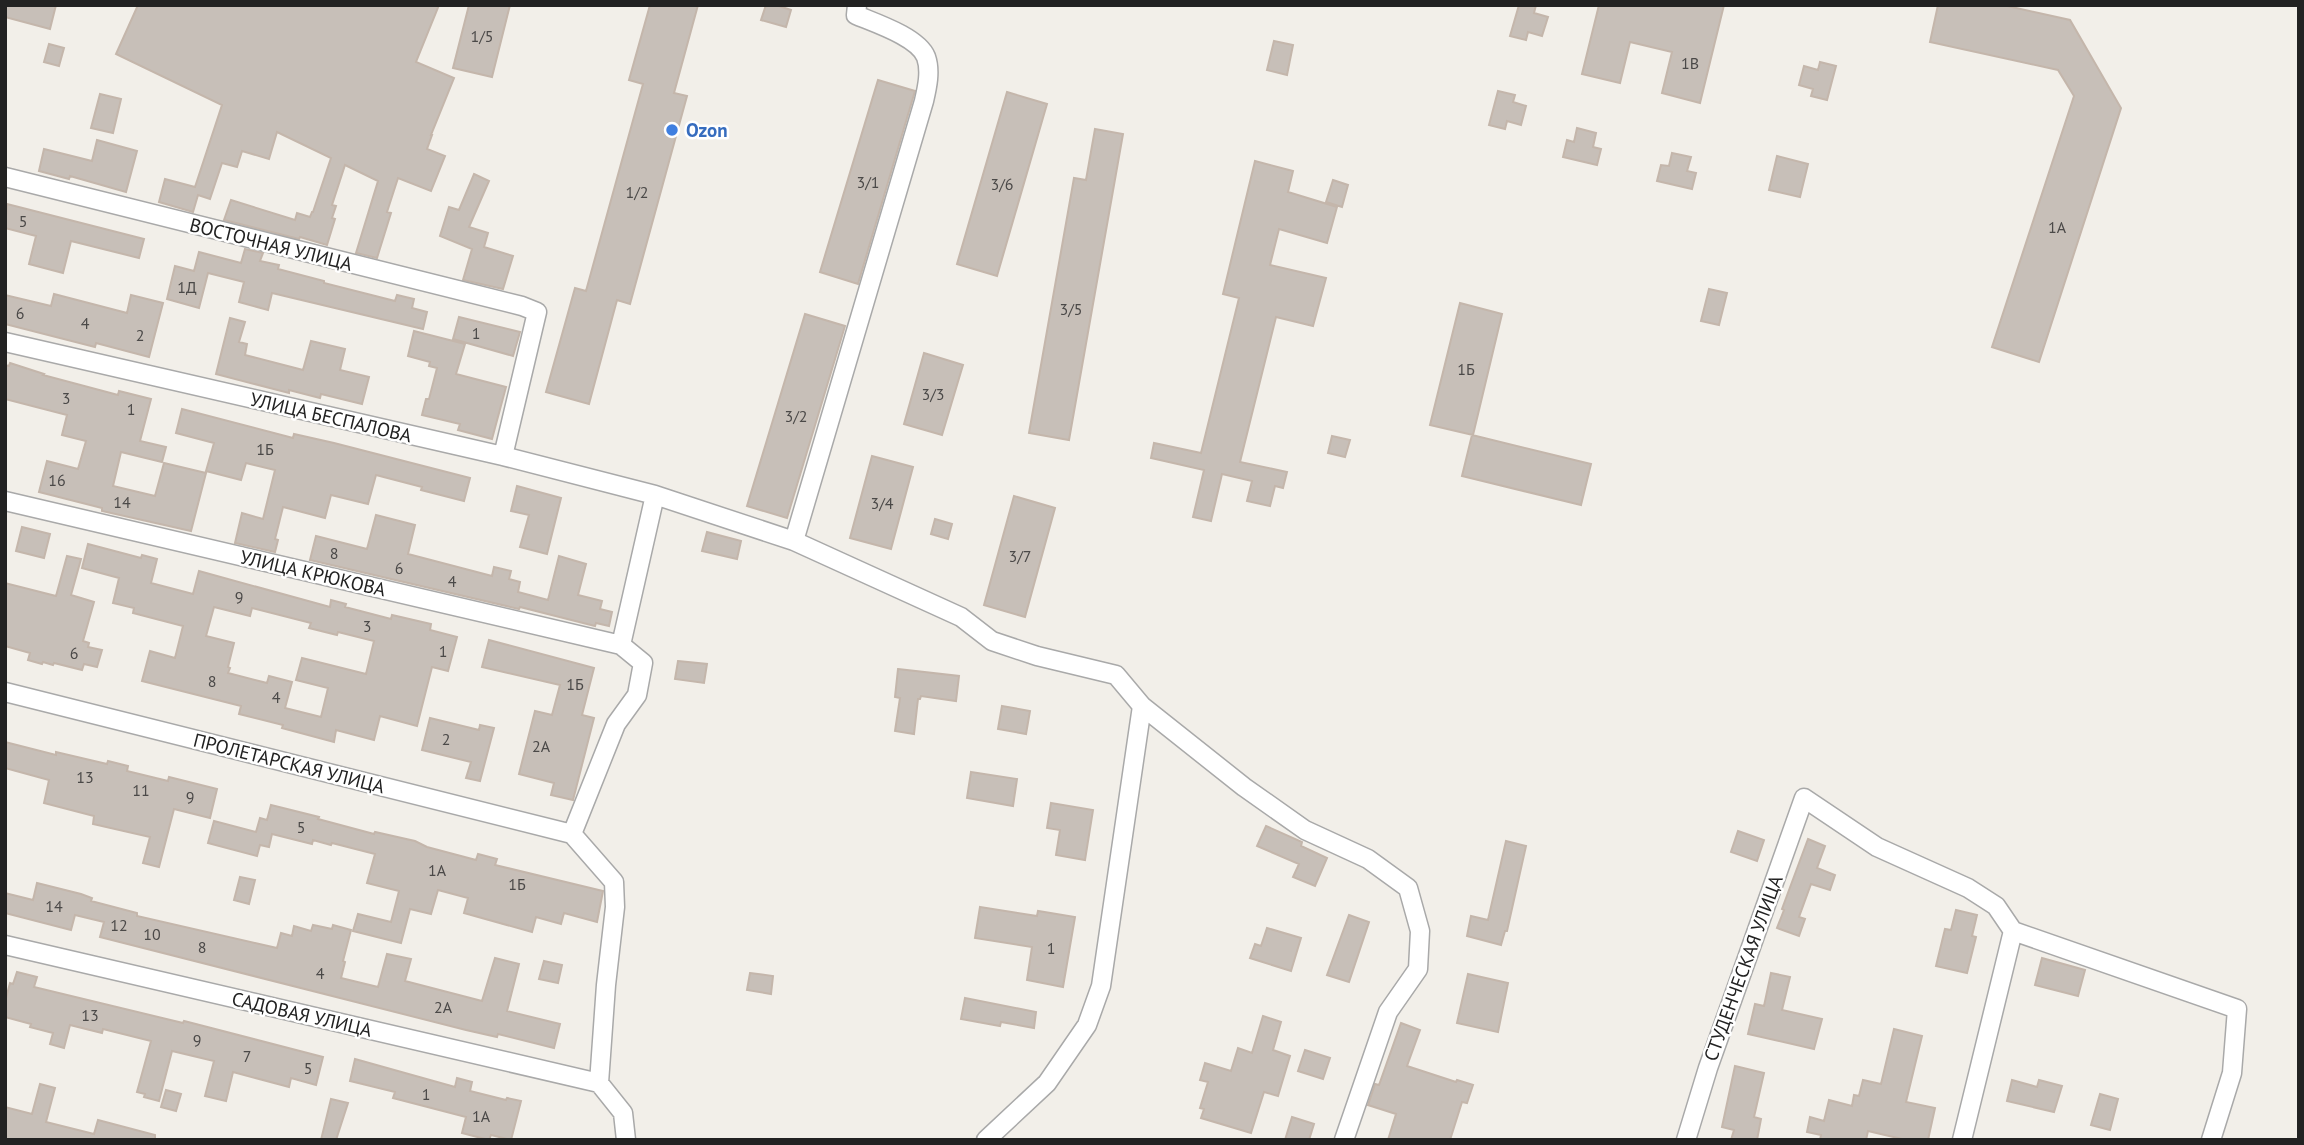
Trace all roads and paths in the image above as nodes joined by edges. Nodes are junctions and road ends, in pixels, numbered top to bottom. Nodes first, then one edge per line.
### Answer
1 (857, 5) edge
2 (5, 177) edge
3 (5, 342) edge
4 (503, 456) junction
5 (655, 495) junction
6 (5, 501) edge
7 (794, 541) junction
8 (621, 645) junction
9 (5, 692) edge
10 (1142, 706) junction
11 (572, 834) junction
12 (2014, 930) junction
13 (5, 945) edge
14 (599, 1083) junction
15 (626, 1140) edge
16 (986, 1140) edge
17 (1344, 1140) edge
18 (1686, 1140) edge
19 (1962, 1140) edge
20 (2211, 1140) edge

1 - 7 street
2 - 4 street, ВОСТОЧНАЯ УЛИЦА
3 - 4 street, УЛИЦА БЕСПАЛОВА
4 - 5 street, УЛИЦА БЕСПАЛОВА
5 - 7 street, УЛИЦА БЕСПАЛОВА
5 - 8 street
6 - 8 street, УЛИЦА КРЮКОВА
7 - 10 street, УЛИЦА БЕСПАЛОВА
8 - 11 street
9 - 11 street, ПРОЛЕТАРСКАЯ УЛИЦА
10 - 16 street
10 - 17 street, УЛИЦА БЕСПАЛОВА
11 - 14 street
12 - 18 street, СТУДЕНЧЕСКАЯ УЛИЦА
12 - 19 street
12 - 20 street
13 - 14 street, САДОВАЯ УЛИЦА
14 - 15 street

